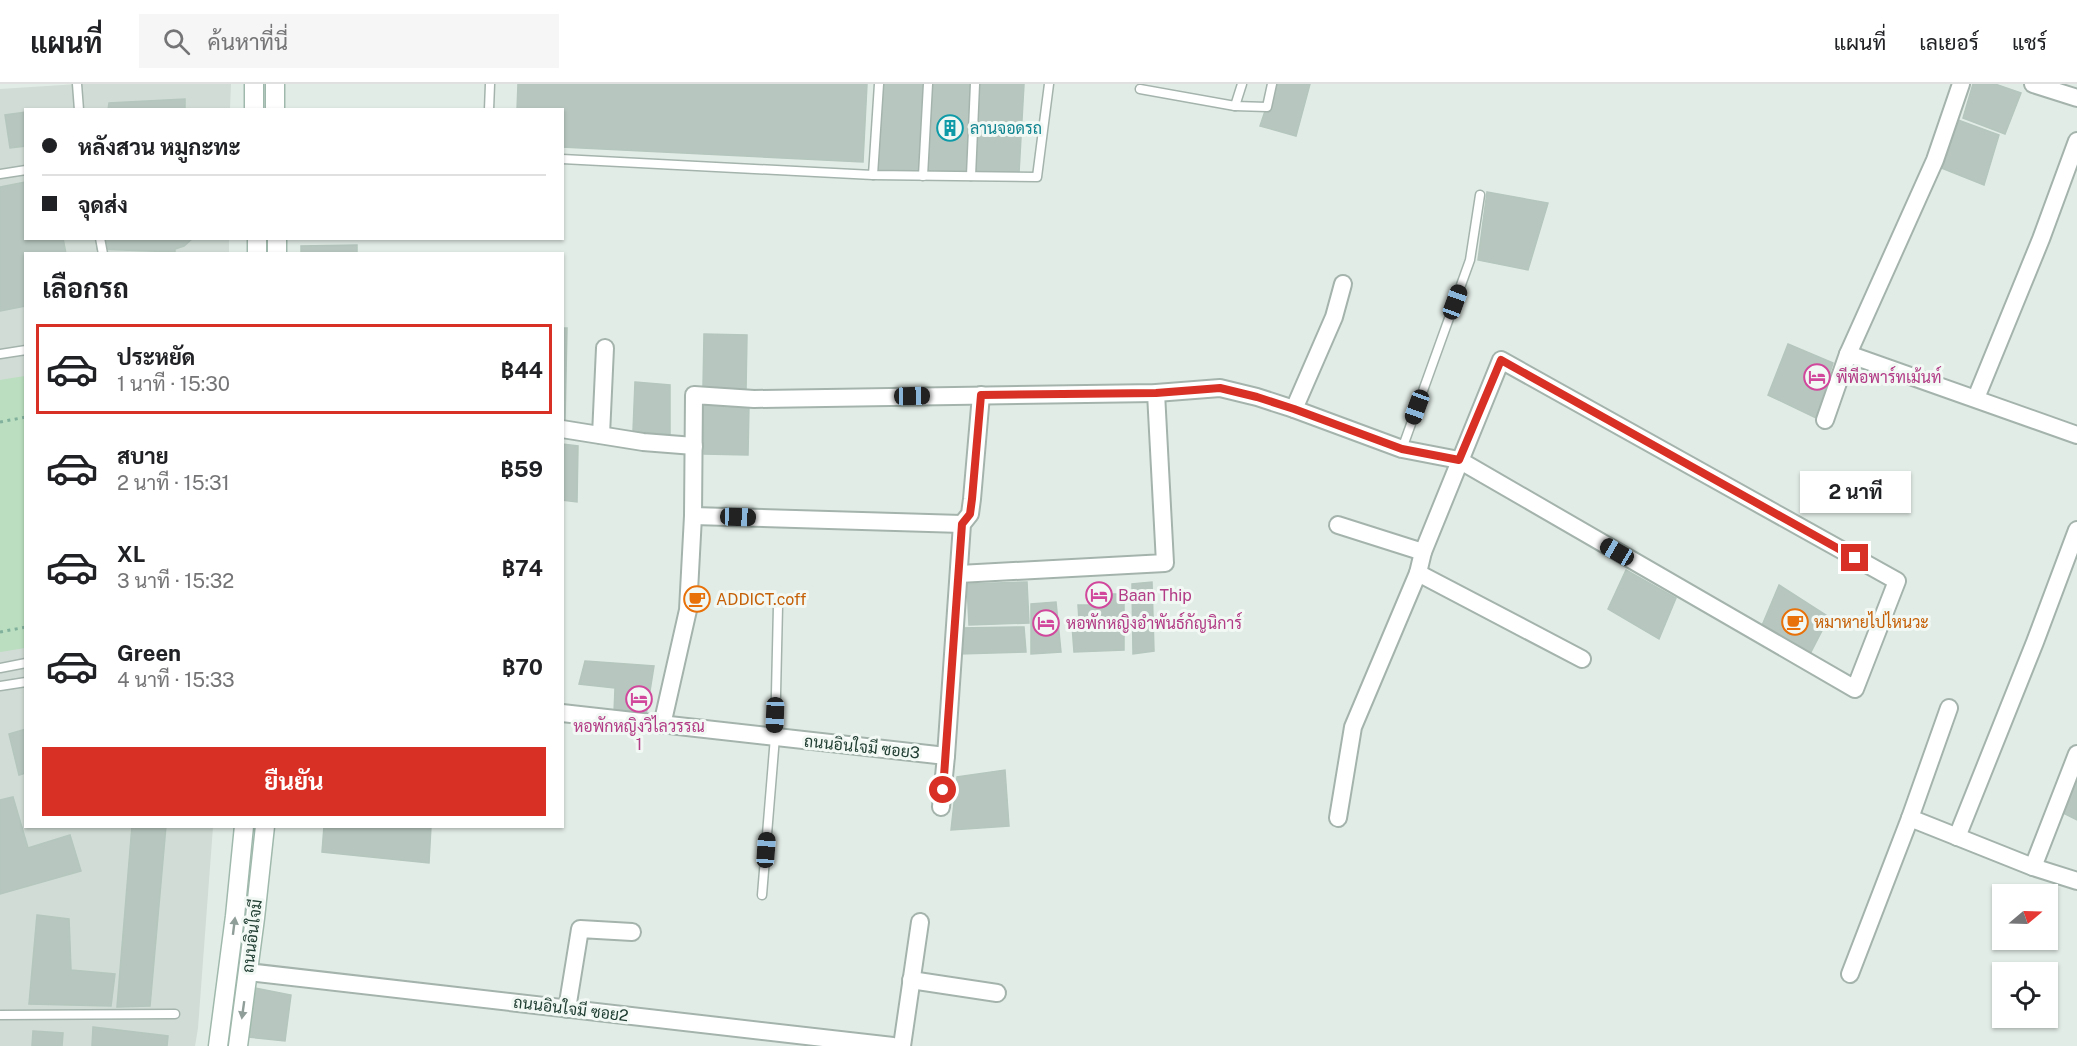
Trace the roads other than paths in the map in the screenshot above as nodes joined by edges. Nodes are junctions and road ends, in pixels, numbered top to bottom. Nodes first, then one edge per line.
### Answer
1 (77, 84) edge
2 (254, 84) edge
3 (275, 84) edge
4 (287, 84) edge
5 (490, 84) edge
6 (879, 84) edge
7 (928, 84) edge
8 (975, 84) edge
9 (1049, 84) edge
10 (1242, 84) edge
11 (1272, 84) edge
12 (1961, 84) edge
13 (2033, 84) edge
14 (1140, 89) dead end
15 (2077, 98) edge
16 (275, 106) edge
17 (1235, 106) junction
18 (79, 108) edge
19 (254, 108) edge
20 (489, 108) edge
21 (2077, 141) edge
22 (564, 159) edge
23 (24, 170) edge
24 (0, 174) edge
25 (873, 175) junction
26 (923, 176) junction
27 (971, 176) junction
28 (1480, 195) dead end
29 (1343, 284) dead end
30 (605, 348) dead end
31 (24, 350) edge
32 (0, 354) edge
33 (1848, 354) junction
34 (1156, 393) junction
35 (981, 395) junction
36 (1976, 398) junction
37 (1294, 409) junction
38 (1825, 420) dead end
39 (564, 429) edge
40 (601, 435) junction
41 (2077, 435) edge
42 (693, 446) junction
43 (1402, 449) junction
44 (1459, 460) junction
45 (693, 516) junction
46 (962, 524) junction
47 (1338, 525) dead end
48 (2077, 530) edge
49 (1423, 552) junction
50 (1418, 573) junction
51 (959, 574) junction
52 (778, 606) dead end
53 (1582, 659) dead end
54 (24, 663) edge
55 (0, 668) edge
56 (24, 682) edge
57 (0, 686) edge
58 (1949, 708) dead end
59 (564, 713) edge
60 (662, 725) junction
61 (775, 737) junction
62 (2077, 754) edge
63 (946, 756) junction
64 (941, 807) dead end
65 (1338, 818) dead end
66 (1910, 818) junction
67 (244, 828) edge
68 (265, 828) edge
69 (1957, 837) junction
70 (2033, 867) junction
71 (2077, 881) edge
72 (762, 895) dead end
73 (920, 922) dead end
74 (632, 932) dead end
75 (228, 970) junction
76 (248, 972) junction
77 (1850, 974) dead end
78 (911, 980) junction
79 (997, 993) dead end
80 (567, 1009) junction
81 (175, 1014) dead end
82 (0, 1015) edge
83 (218, 1046) edge
84 (238, 1046) edge
85 (893, 1046) edge
86 (902, 1046) edge

1 - 18 lane
2 - 19 main road
3 - 16 main road
4 - 16 street
5 - 20 lane
6 - 25 lane
7 - 26 lane
8 - 27 lane
9 - 27 lane
10 - 17 lane
11 - 17 lane
12 - 33 street
13 - 15 street
14 - 17 lane
21 - 36 street
22 - 25 lane
23 - 24 lane
25 - 26 lane
26 - 27 lane
28 - 43 lane
29 - 37 street
30 - 40 street
31 - 32 lane
33 - 36 street
33 - 38 street
34 - 35 street
34 - 37 street
34 - 51 street
35 - 42 street
35 - 46 street
36 - 41 street
37 - 43 street
39 - 40 street
40 - 42 street
42 - 45 street
43 - 44 street
44 - 44 street
44 - 49 street
45 - 46 street
45 - 60 street
46 - 51 street
47 - 49 street
48 - 69 street
49 - 50 street
50 - 53 street
50 - 65 street
51 - 63 street
52 - 61 lane
54 - 55 lane
56 - 57 lane
58 - 66 street
59 - 60 street, ถนนอินใจมี ซอย3
60 - 61 street, ถนนอินใจมี ซอย3
61 - 63 street, ถนนอินใจมี ซอย3
61 - 72 lane
62 - 70 street
63 - 64 street
66 - 69 street
66 - 77 street
75 -> 67 main road, ถนนอินใจมี
68 - 76 main road, ถนนอินใจมี
69 - 70 street
70 - 71 street
73 - 78 street
74 - 80 street
75 - 76 main road
75 - 83 main road, ถนนอินใจมี
76 - 80 street, ถนนอินใจมี ซอย2
76 -> 84 main road, ถนนอินใจมี
78 - 79 street
78 - 86 street
80 - 85 street, ถนนอินใจมี ซอย2
81 - 82 lane

